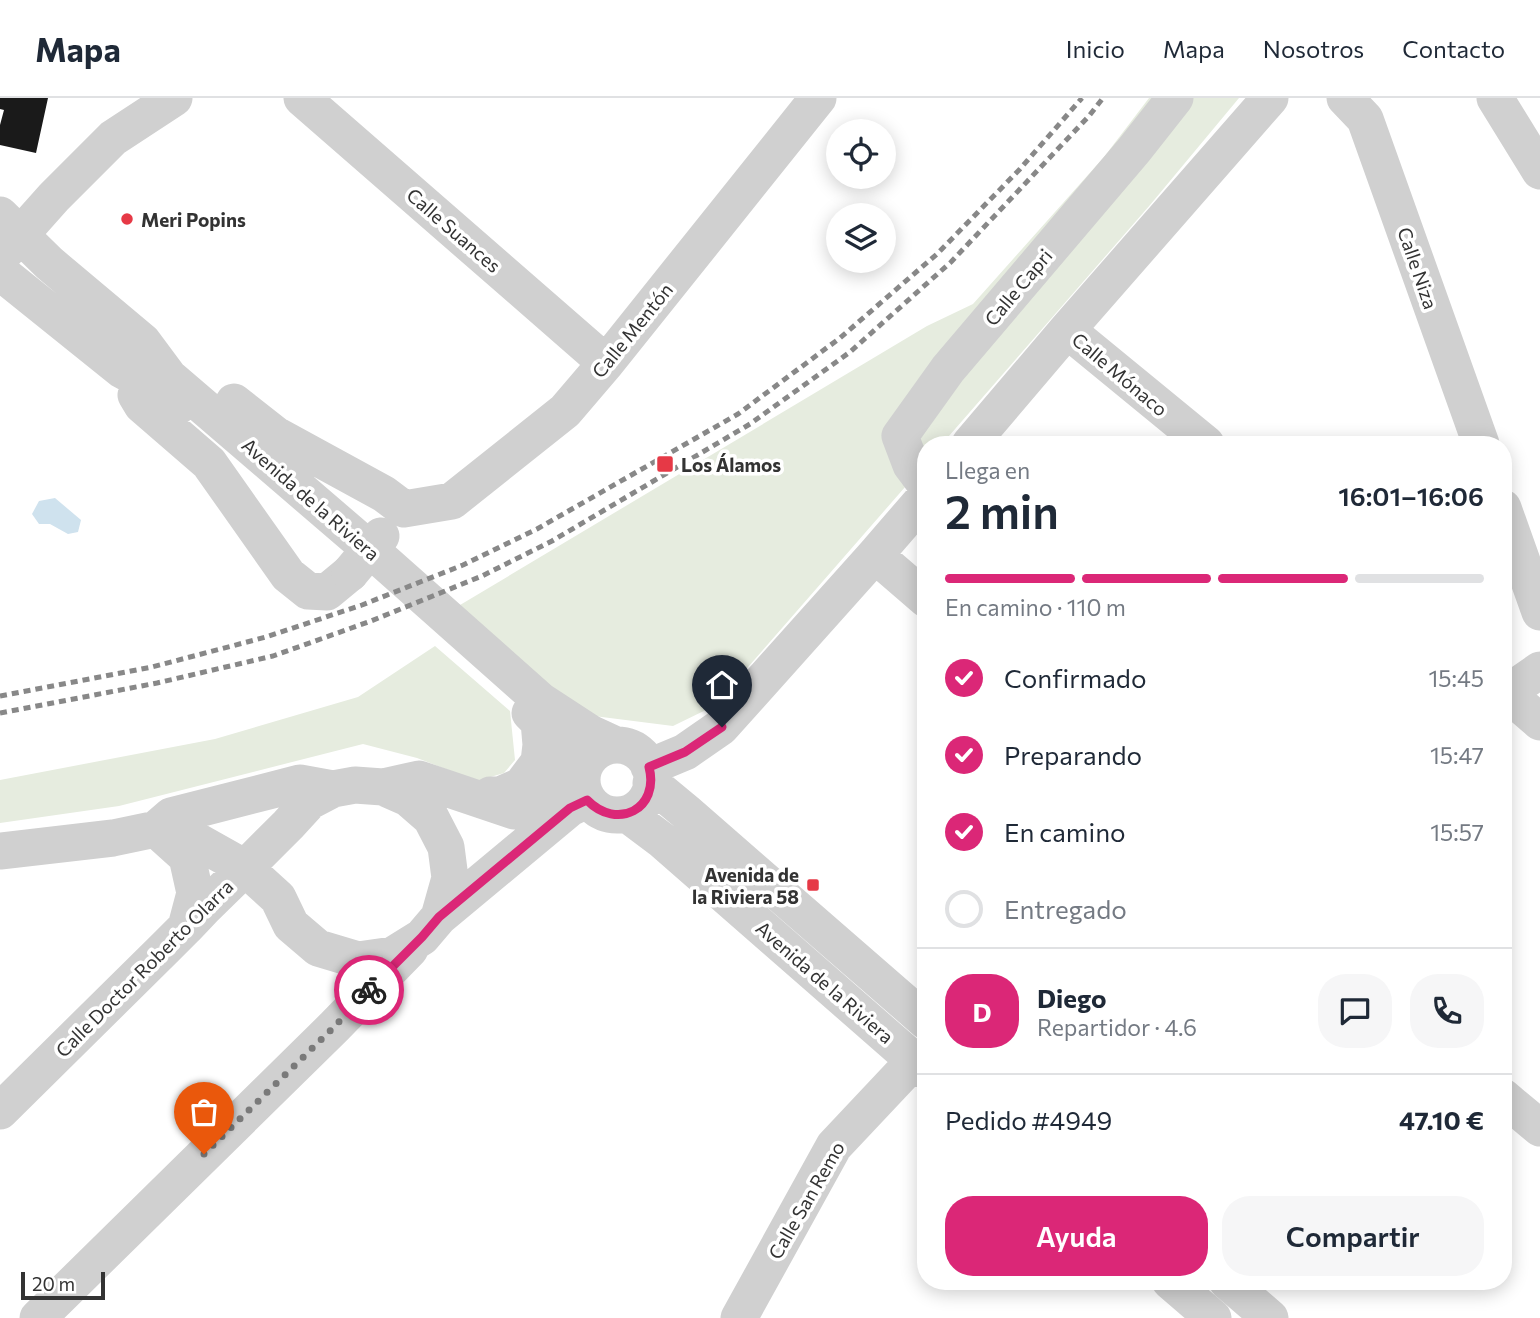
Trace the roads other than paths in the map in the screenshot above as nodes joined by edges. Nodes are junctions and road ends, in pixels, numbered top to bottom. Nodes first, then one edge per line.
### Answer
1 (173, 98) edge
2 (302, 98) edge
3 (818, 98) edge
4 (1175, 98) edge
5 (1270, 98) edge
6 (1345, 98) edge
7 (1495, 98) edge
8 (1540, 171) edge
9 (7, 236) edge
10 (0, 272) edge
11 (1067, 330) junction
12 (132, 356) junction
13 (606, 363) junction
14 (977, 436) edge
15 (1196, 436) edge
16 (1478, 436) edge
17 (917, 473) edge
18 (917, 506) edge
19 (393, 522) junction
20 (1512, 533) edge
21 (875, 555) junction
22 (917, 591) edge
23 (1540, 612) edge
24 (1540, 670) edge
25 (1512, 688) edge
26 (1512, 698) edge
27 (539, 722) junction
28 (1540, 722) edge
29 (616, 745) junction
30 (650, 775) junction
31 (584, 781) junction
32 (383, 787) junction
33 (333, 789) junction
34 (467, 795) junction
35 (627, 814) junction
36 (288, 825) junction
37 (156, 829) junction
38 (0, 850) edge
39 (244, 868) junction
40 (278, 898) junction
41 (186, 927) junction
42 (430, 927) junction
43 (917, 1012) edge
44 (917, 1063) edge
45 (917, 1069) edge
46 (1512, 1105) edge
47 (0, 1111) edge
48 (1540, 1128) edge
49 (1180, 1290) edge
50 (1237, 1290) edge
51 (38, 1318) edge
52 (739, 1318) edge
53 (1213, 1318) edge
54 (1270, 1318) edge

1 - 9 street
2 - 13 street, Calle Suances
3 - 13 street, Calle Mentón
4 - 17 street, Calle Capri
5 - 11 street
6 - 16 street, Calle Niza
7 - 8 street
9 - 12 street, Avenida de la Riviera
10 - 12 street, Avenida de la Riviera
11 - 14 street
11 - 15 street, Calle Mónaco
12 - 19 street
12 - 19 street, bridge
12 - 27 street, Avenida de la Riviera
12 - 29 street, Avenida de la Riviera
13 - 19 street, Calle Mentón
18 - 21 street
20 - 23 street
21 - 22 street
21 - 30 street
24 - 25 street
26 - 28 street
27 - 31 street, Avenida de la Riviera
27 - 34 street
29 - 30 street
29 - 31 street
30 - 35 street
30 - 43 street, Avenida de la Riviera
31 - 34 street
31 - 35 street
31 - 42 street
32 - 33 street
32 - 34 street
32 - 42 street
33 - 36 street
33 - 37 street
35 - 44 street, Avenida de la Riviera
36 - 39 street, Calle Doctor Roberto Olarra
36 - 40 street
37 - 38 street
37 - 39 street
37 - 41 street
39 - 40 street
39 - 41 street, Calle Doctor Roberto Olarra
40 - 42 street
41 - 47 street, Calle Doctor Roberto Olarra
42 - 51 street
45 - 52 street, Calle San Remo
46 - 48 street
49 - 53 street
50 - 54 street

